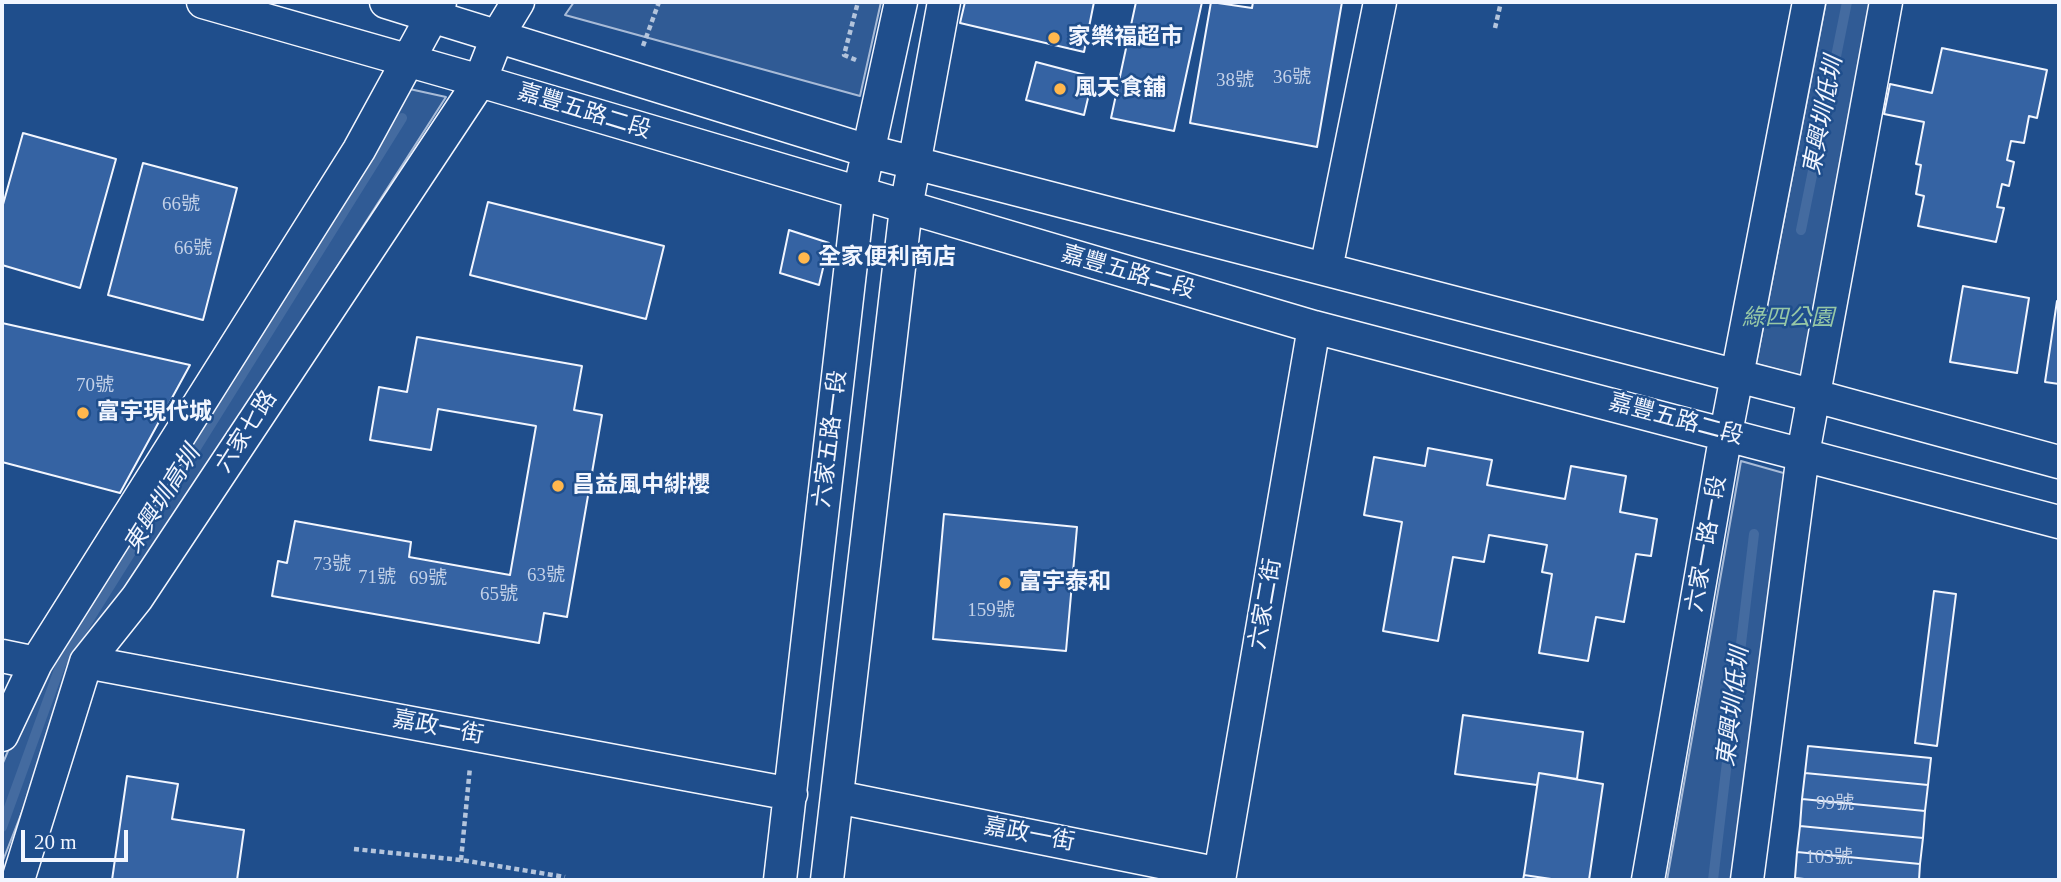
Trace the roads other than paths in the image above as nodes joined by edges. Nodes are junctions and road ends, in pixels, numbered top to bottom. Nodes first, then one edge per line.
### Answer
1 (203, 2) edge
2 (386, 2) edge
3 (518, 2) edge
4 (901, 2) edge
5 (944, 2) edge
6 (1380, 2) edge
7 (1809, 2) edge
8 (1886, 2) edge
9 (436, 9) edge
10 (498, 35) junction
11 (408, 60) junction
12 (480, 81) junction
13 (868, 151) junction
14 (915, 163) junction
15 (859, 194) junction
16 (906, 208) junction
17 (1326, 269) junction
18 (1314, 327) junction
19 (1737, 376) junction
20 (1815, 396) junction
21 (1726, 433) junction
22 (1803, 454) junction
23 (2059, 462) edge
24 (2059, 522) edge
25 (2, 656) edge
26 (86, 662) junction
27 (36, 663) junction
28 (2, 735) edge
29 (791, 794) junction
30 (837, 797) junction
31 (1219, 877) edge
32 (18, 880) edge
33 (780, 880) edge
34 (827, 880) edge
35 (1648, 880) edge
36 (1747, 880) edge

1 - 11 street, 嘉豐五路二段
2 - 9 street, 嘉豐五路二段
3 - 10 street, 六家七路
4 - 13 street, 六家五路一段
5 - 14 street, 六家五路一段
6 - 17 street
7 - 19 street, 六家一路一段
8 - 20 street
9 - 10 street, 嘉豐五路二段
9 - 11 street
10 - 12 street, 六家七路
10 - 13 street, 嘉豐五路二段
11 - 12 street, 嘉豐五路二段
11 - 27 street
12 - 15 street, 嘉豐五路二段
12 - 26 street, 六家七路
13 - 14 street, 嘉豐五路二段
13 - 15 street, 六家五路一段
14 - 16 street, 六家五路一段
14 - 17 street, 嘉豐五路二段
15 - 16 street, 嘉豐五路二段
15 - 29 street, 六家五路一段
16 - 18 street, 嘉豐五路二段
16 - 30 street, 六家五路一段
17 - 19 street, 嘉豐五路二段
18 - 21 street, 嘉豐五路二段
18 - 31 street, 六家二街
19 - 20 street, 嘉豐五路二段
19 - 21 street, 六家一路一段
20 - 22 street
20 - 23 street, 嘉豐五路二段
21 - 22 street, 嘉豐五路二段
21 - 35 street, 六家一路一段
22 - 24 street, 嘉豐五路二段
22 - 36 street
25 - 27 street
26 - 29 street, 嘉政一街
26 - 32 street, 六家七路
27 - 28 street
29 - 33 street, 六家五路一段
30 - 31 street, 嘉政一街
30 - 34 street, 六家五路一段

